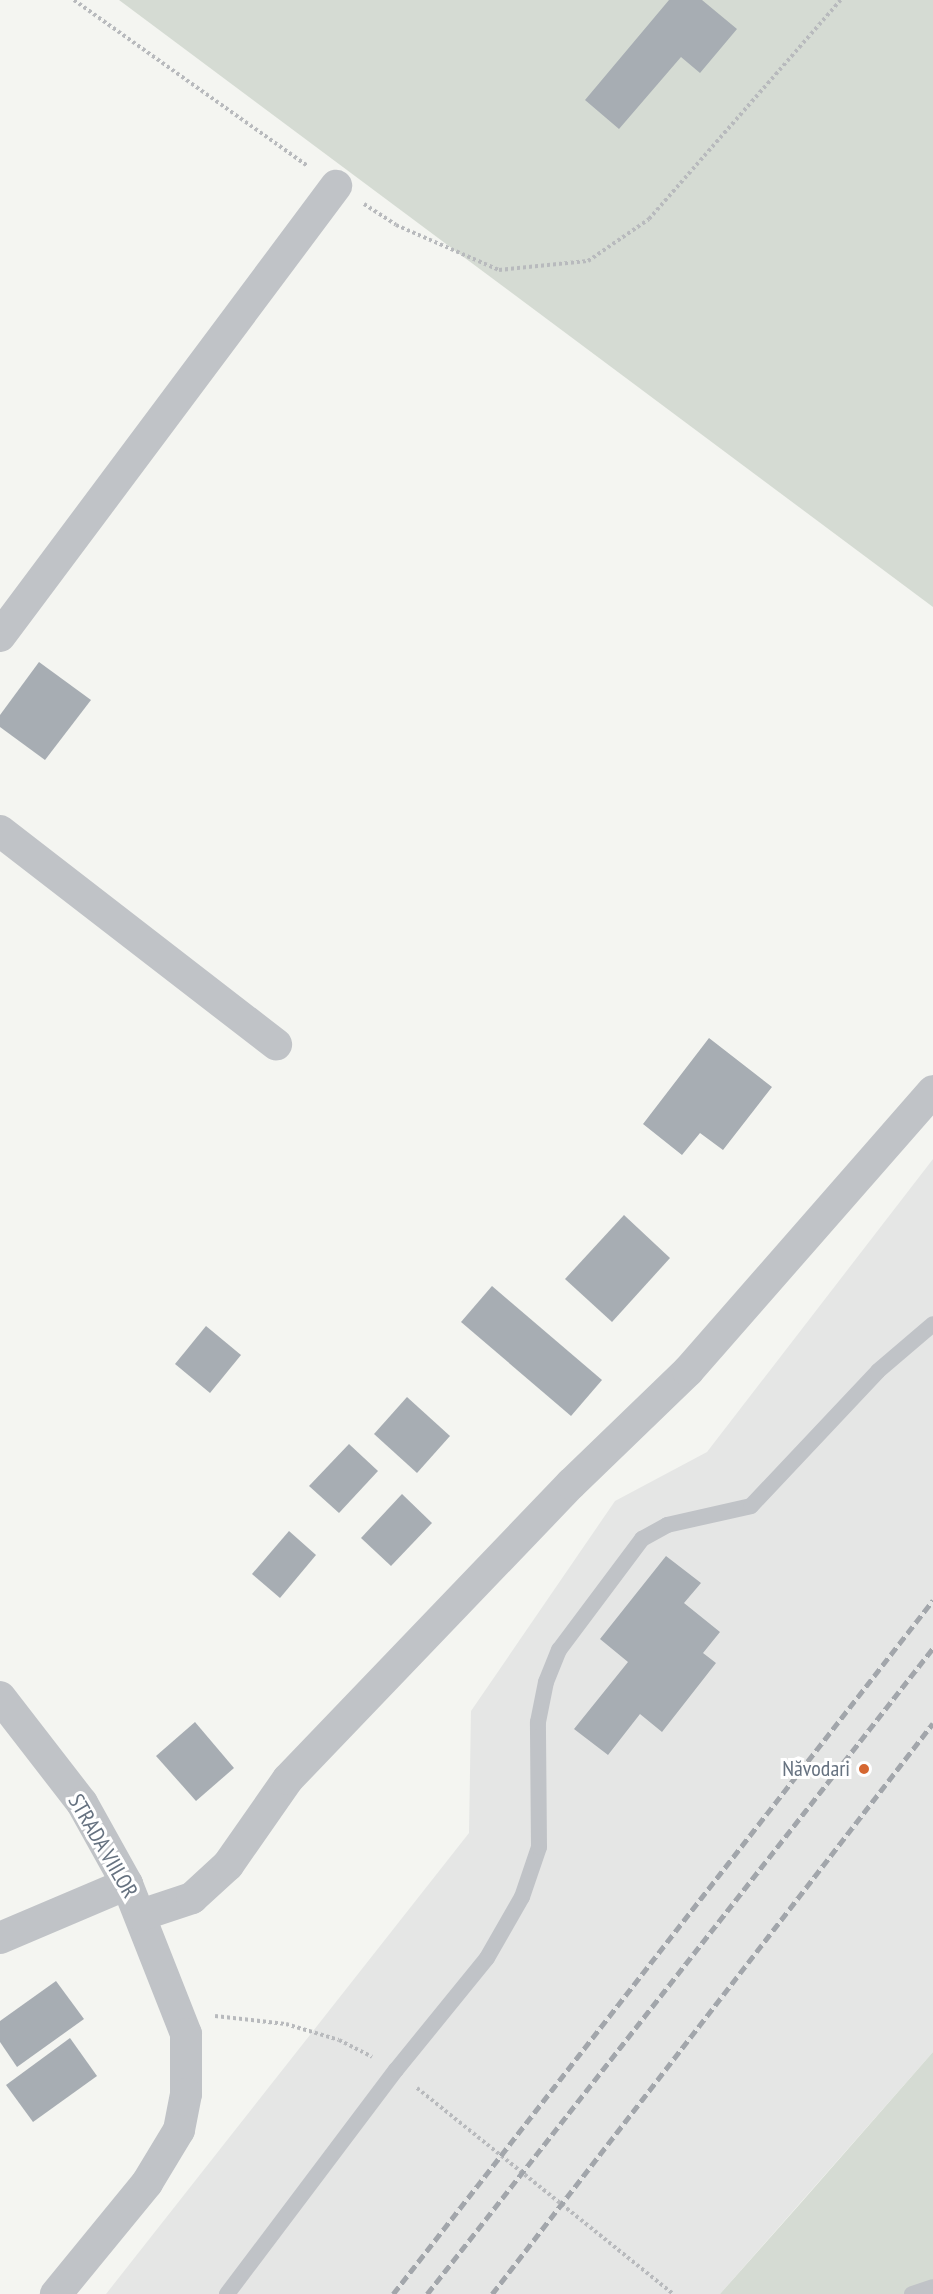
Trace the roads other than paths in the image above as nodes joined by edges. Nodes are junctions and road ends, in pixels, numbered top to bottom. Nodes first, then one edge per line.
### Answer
1 (336, 186) road end
2 (0, 636) edge
3 (0, 831) edge
4 (276, 1044) dead end
5 (933, 1091) edge
6 (933, 1324) edge
7 (0, 1697) edge
8 (127, 1884) junction
9 (141, 1915) junction
10 (0, 1938) edge
11 (933, 2287) edge
12 (56, 2294) edge
13 (227, 2294) edge
14 (912, 2294) edge

1 - 2 street
3 - 4 street
5 - 9 street
6 - 13 lane
7 - 8 street, STRADA VIILOR
8 - 9 street, STRADA VIILOR
8 - 10 street
9 - 12 street, STRADA VIILOR
11 - 14 lane

